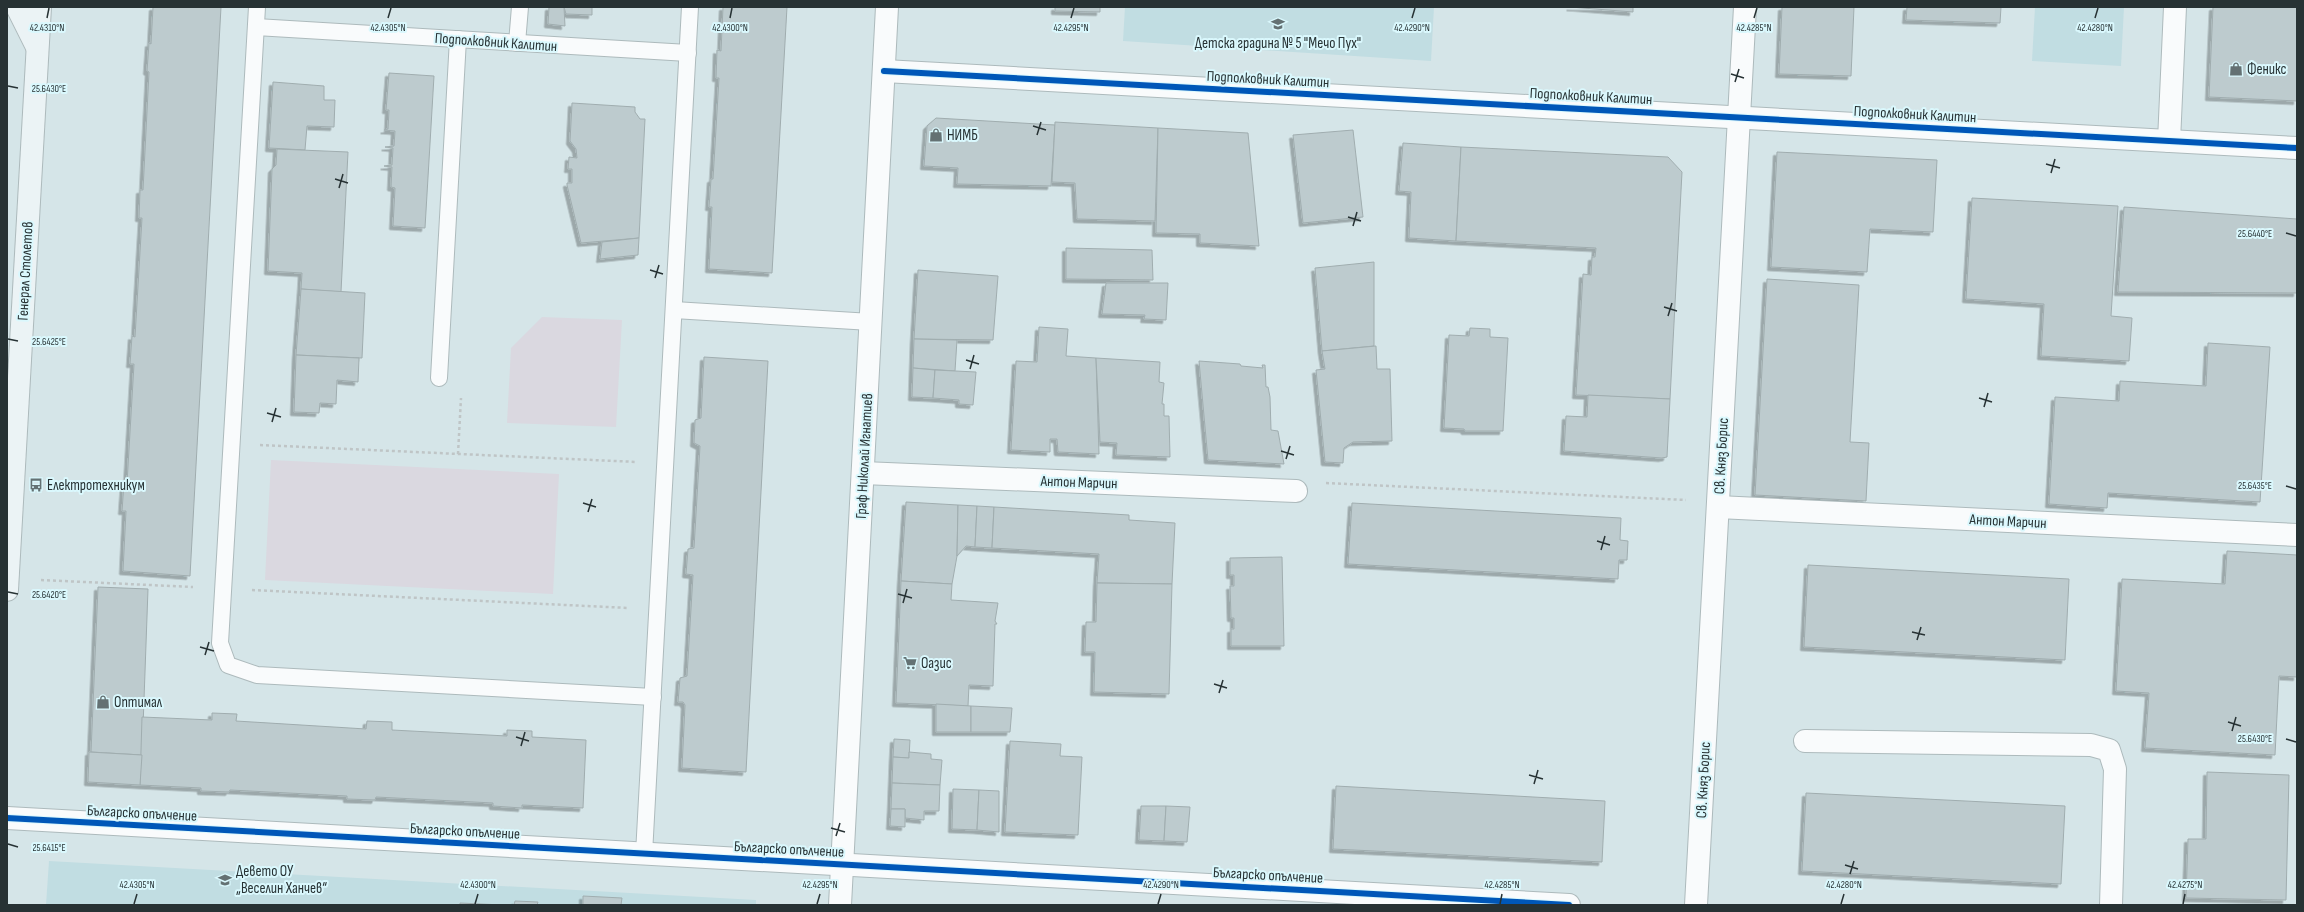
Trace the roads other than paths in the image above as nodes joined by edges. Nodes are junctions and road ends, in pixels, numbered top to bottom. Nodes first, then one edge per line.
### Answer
1 (17, 7) edge
2 (40, 7) edge
3 (257, 7) edge
4 (520, 7) edge
5 (690, 7) edge
6 (887, 7) edge
7 (1745, 7) edge
8 (2174, 7) edge
9 (256, 27) junction
10 (458, 39) junction
11 (517, 43) junction
12 (37, 47) junction
13 (688, 53) junction
14 (884, 71) junction
15 (1739, 118) junction
16 (2168, 141) junction
17 (2297, 148) edge
18 (674, 310) junction
19 (871, 322) junction
20 (439, 378) road end
21 (862, 473) junction
22 (1296, 492) road end
23 (1718, 507) junction
24 (2297, 535) edge
25 (7, 590) edge
26 (653, 698) junction
27 (1805, 741) dead end
28 (7, 818) edge
29 (644, 854) junction
30 (842, 865) junction
31 (840, 905) edge
32 (1569, 905) edge
33 (1696, 905) edge
34 (2111, 905) edge

1 - 12 street, Генерал Столетов
2 - 12 street, Генерал Столетов
3 - 9 lane
4 - 11 lane
5 - 13 lane
6 - 14 street, Граф Николай Игнатиев
7 - 15 street, Св. Княз Борис
8 - 16 street
9 - 10 lane, Подполковник Калитин
9 - 26 lane
10 - 11 lane, Подполковник Калитин
10 - 20 lane
11 - 13 lane, Подполковник Калитин
12 - 25 street, Генерал Столетов
13 - 18 lane
14 - 15 street, Подполковник Калитин
14 - 19 street, Граф Николай Игнатиев
15 - 16 street, Подполковник Калитин
15 - 23 street, Св. Княз Борис
16 - 17 street, Подполковник Калитин
18 - 19 lane
18 - 26 lane
19 - 21 street, Граф Николай Игнатиев
21 - 22 street, Антон Марчин
21 - 30 street, Граф Николай Игнатиев
23 - 24 street, Антон Марчин
23 - 33 street, Св. Княз Борис
26 - 29 lane
27 - 34 street
28 - 29 street, Българско опълчение
29 - 30 street, Българско опълчение
30 - 31 street, Граф Николай Игнатиев
30 - 32 street, Българско опълчение

